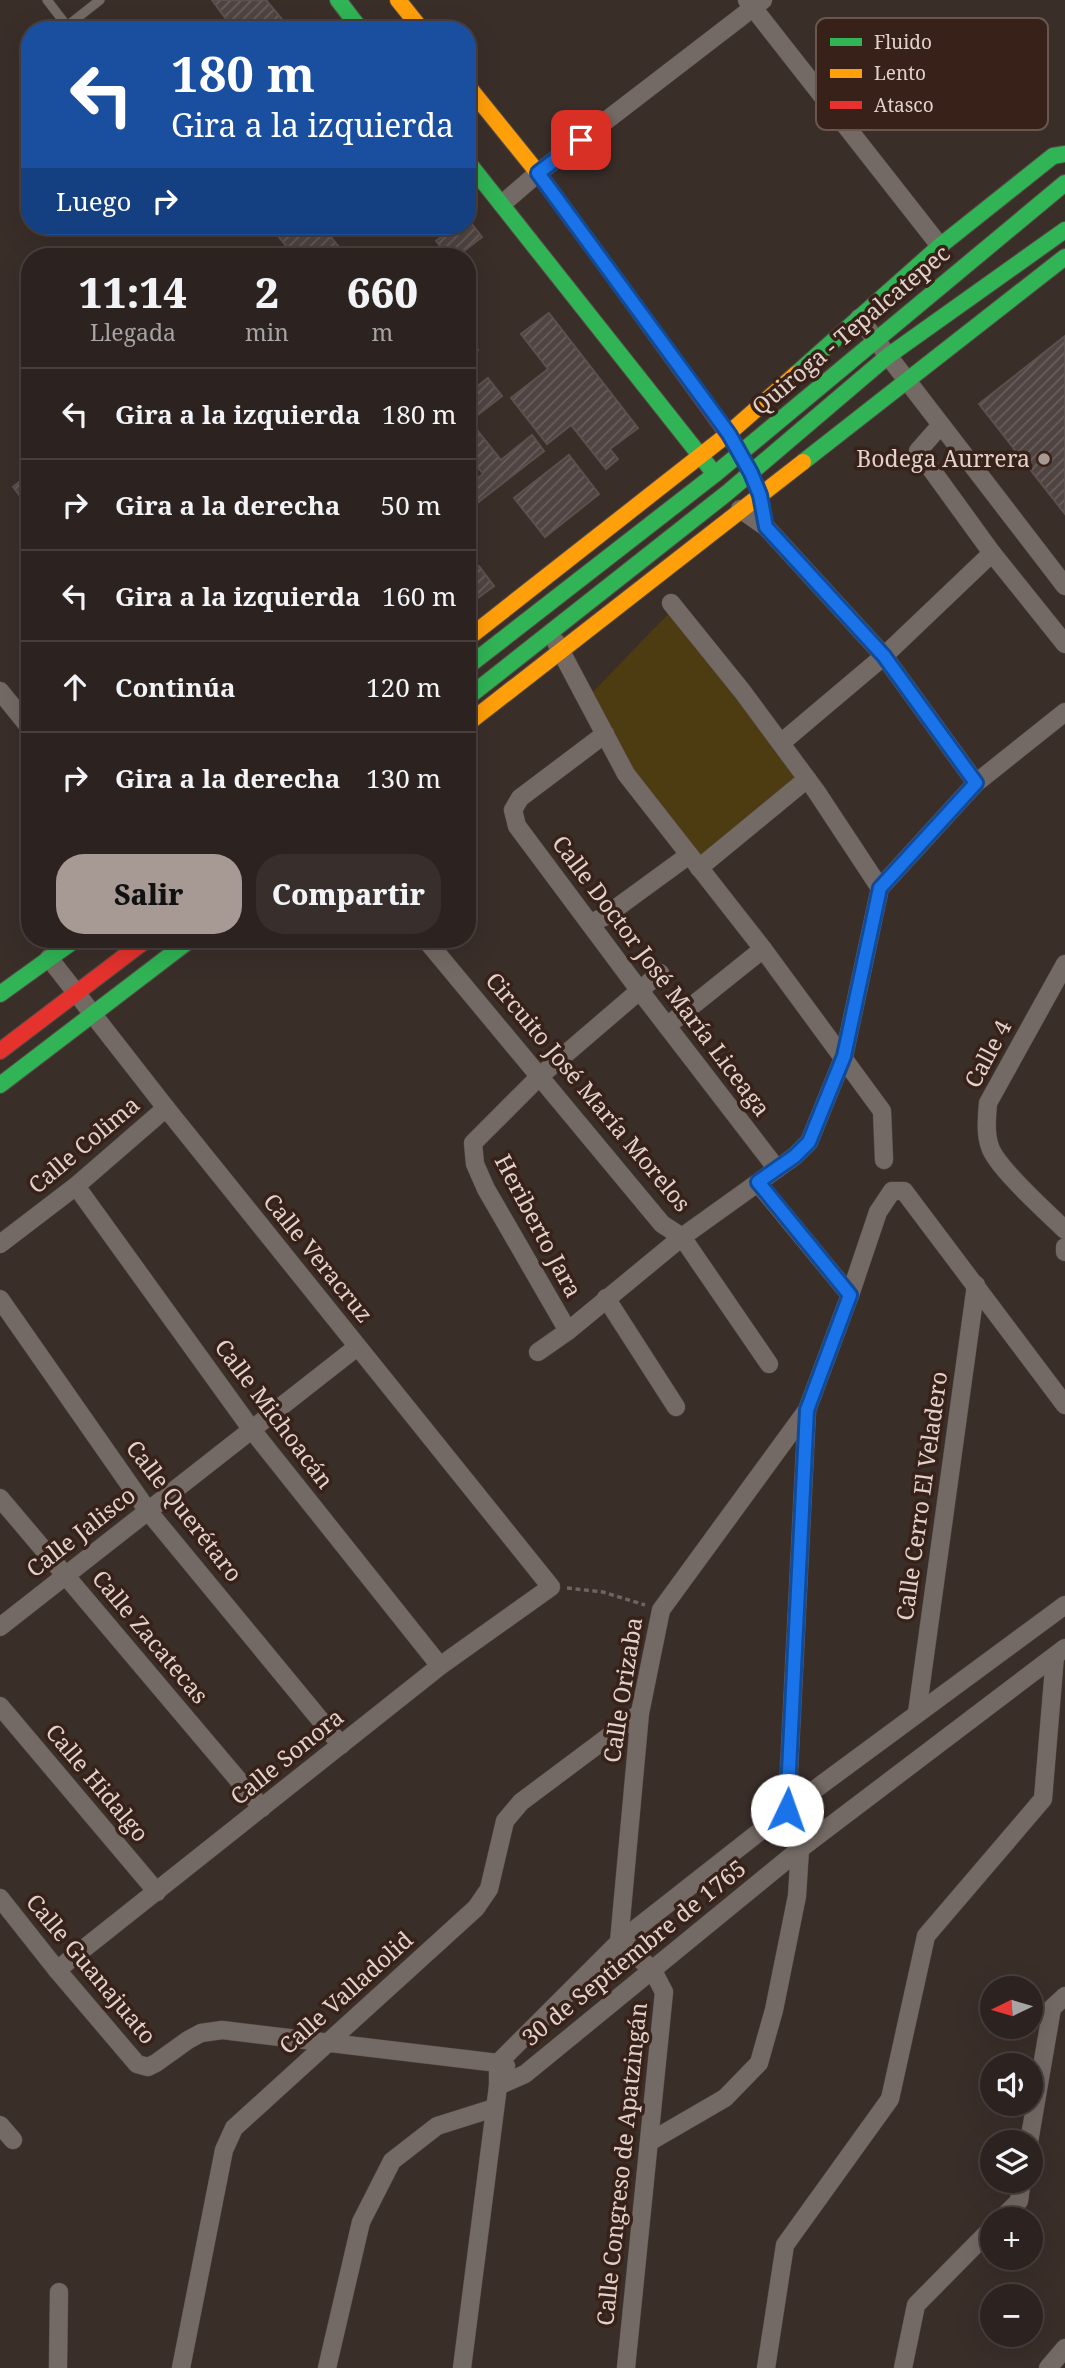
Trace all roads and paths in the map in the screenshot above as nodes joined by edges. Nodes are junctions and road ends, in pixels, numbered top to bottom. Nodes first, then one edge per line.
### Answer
1 (47, 0) edge
2 (100, 0) edge
3 (338, 0) edge
4 (398, 0) edge
5 (755, 3) edge
6 (63, 21) edge
7 (73, 21) edge
8 (354, 21) edge
9 (415, 21) edge
10 (816, 83) edge
11 (476, 96) edge
12 (852, 130) edge
13 (1065, 154) edge
14 (476, 172) edge
15 (538, 173) junction
16 (1065, 183) edge
17 (502, 205) junction
18 (1065, 230) edge
19 (940, 246) junction
20 (1065, 257) edge
21 (859, 318) junction
22 (876, 339) junction
23 (888, 356) junction
24 (906, 381) junction
25 (940, 426) junction
26 (729, 434) junction
27 (740, 452) junction
28 (702, 456) junction
29 (751, 473) junction
30 (714, 475) junction
31 (727, 493) junction
32 (760, 495) junction
33 (740, 509) junction
34 (766, 527) junction
35 (992, 553) junction
36 (1065, 586) edge
37 (671, 603) dead end
38 (476, 632) edge
39 (552, 632) junction
40 (1065, 644) edge
41 (560, 649) junction
42 (884, 656) junction
43 (476, 660) edge
44 (0, 691) edge
45 (476, 704) edge
46 (476, 706) edge
47 (1065, 712) edge
48 (21, 717) edge
49 (605, 734) junction
50 (781, 743) junction
51 (976, 783) junction
52 (812, 785) junction
53 (694, 862) junction
54 (880, 888) junction
55 (590, 923) junction
56 (64, 948) edge
57 (131, 948) edge
58 (179, 948) edge
59 (433, 948) edge
60 (763, 949) junction
61 (50, 958) junction
62 (1065, 964) edge
63 (660, 973) dead end
64 (67, 982) junction
65 (640, 991) junction
66 (0, 994) edge
67 (92, 1014) junction
68 (667, 1026) junction
69 (0, 1051) edge
70 (844, 1056) junction
71 (540, 1076) junction
72 (0, 1085) edge
73 (166, 1108) junction
74 (884, 1160) dead end
75 (777, 1169) junction
76 (758, 1182) junction
77 (76, 1186) junction
78 (1065, 1230) edge
79 (682, 1237) junction
80 (0, 1244) edge
81 (976, 1285) junction
82 (850, 1295) junction
83 (606, 1298) junction
84 (0, 1299) edge
85 (568, 1331) junction
86 (357, 1347) junction
87 (538, 1352) dead end
88 (769, 1364) dead end
89 (1065, 1405) edge
90 (676, 1407) dead end
91 (807, 1410) junction
92 (252, 1430) junction
93 (0, 1498) edge
94 (148, 1511) junction
95 (65, 1576) junction
96 (551, 1587) junction
97 (1065, 1605) edge
98 (661, 1609) junction
99 (0, 1627) edge
100 (1060, 1652) edge
101 (440, 1666) junction
102 (0, 1706) edge
103 (640, 1713) junction
104 (917, 1713) junction
105 (341, 1745) junction
106 (262, 1808) junction
107 (787, 1810) junction
108 (800, 1849) junction
109 (157, 1892) junction
110 (0, 1898) edge
111 (619, 1941) junction
112 (652, 1969) junction
113 (57, 1970) junction
114 (1065, 1996) edge
115 (328, 2042) junction
116 (498, 2063) junction
117 (525, 2074) junction
118 (498, 2086) junction
119 (494, 2108) junction
120 (0, 2125) edge
121 (1031, 2130) edge
122 (13, 2140) dead end
123 (651, 2141) junction
124 (980, 2240) edge
125 (59, 2292) dead end
126 (1065, 2348) edge
127 (58, 2368) edge
128 (181, 2368) edge
129 (327, 2368) edge
130 (462, 2368) edge
131 (626, 2368) edge
132 (766, 2368) edge
133 (903, 2368) edge
134 (1048, 2368) edge

1 - 6 lane
2 - 7 lane
3 - 8 street
4 - 9 street
5 - 10 street
5 - 15 street
11 - 15 street
12 - 19 street
13 - 19 street
14 - 17 street
15 - 17 street
15 - 26 street
16 - 22 street, Quiroga - Tepalcatepec
17 - 28 street
18 - 23 street, Quiroga - Tepalcatepec
19 - 21 street
20 - 24 street
21 - 22 street
21 - 26 street
22 - 23 street
22 - 27 street, Quiroga - Tepalcatepec
23 - 24 street
23 - 29 street, Quiroga - Tepalcatepec
24 - 25 street
24 - 32 street
25 - 35 street
25 - 36 street
26 - 27 street
26 - 28 street
27 - 29 street
27 - 30 street, Quiroga - Tepalcatepec
28 - 30 street
28 - 38 street
29 - 31 street, Quiroga - Tepalcatepec
29 - 32 street
30 - 31 street
30 - 43 street, Quiroga - Tepalcatepec
31 - 33 street
31 - 39 street, Quiroga - Tepalcatepec
32 - 33 street
32 - 34 street
33 - 34 street
33 - 41 street
34 - 42 street
35 - 40 street
35 - 42 street
37 - 50 street
39 - 41 street
39 - 45 street, Quiroga - Tepalcatepec
41 - 46 street
41 - 49 street
42 - 50 street
42 - 51 street
44 - 48 street
47 - 51 street
49 - 53 street
49 - 55 street, Calle Doctor José María Liceaga
50 - 52 street
51 - 54 street
52 - 53 street
52 - 54 street
53 - 55 street
53 - 60 street
54 - 70 street, Circuito José María Morelos
55 - 65 street, Calle Doctor José María Liceaga
56 - 61 street
57 - 64 street
58 - 67 street
59 - 71 street, Circuito José María Morelos
60 - 68 street
60 - 70 street
61 - 64 street, Calle Veracruz
61 - 66 street
62 - 78 street, Calle 4
63 - 65 street
64 - 67 street, Calle Veracruz
64 - 69 street
65 - 68 street, Calle Doctor José María Liceaga
65 - 71 street
67 - 72 street
67 - 73 street, Calle Veracruz
68 - 75 street, Calle Doctor José María Liceaga
70 - 74 street
70 - 75 street, Circuito José María Morelos
71 - 79 street, Circuito José María Morelos
71 - 85 street, Heriberto Jara
73 - 77 street, Calle Colima
73 - 86 street, Calle Veracruz
75 - 76 street, Circuito José María Morelos
76 - 79 street, Circuito José María Morelos
76 - 82 street
77 - 80 street, Calle Colima
77 - 92 street, Calle Michoacán
79 - 83 street
79 - 88 street
81 - 82 street
81 - 89 street
81 - 104 street, Calle Cerro El Veladero
82 - 91 street
83 - 85 street
83 - 90 street
84 - 94 street, Calle Querétaro
85 - 87 street
86 - 92 street, Calle Jalisco
86 - 96 street, Calle Veracruz
91 - 98 street, Calle Orizaba
91 - 107 street
92 - 94 street, Calle Jalisco
92 - 101 street, Calle Michoacán
93 - 95 street, Calle Zacatecas
94 - 95 street, Calle Jalisco
94 - 105 street, Calle Querétaro
95 - 99 street, Calle Jalisco
95 - 106 street, Calle Zacatecas
96 - 98 path
96 - 101 street, Calle Sonora
97 - 104 street, 30 de Septiembre de 1765
98 - 103 street, Calle Orizaba
100 - 108 street, 30 de Septiembre de 1765
100 - 132 street
101 - 105 street, Calle Sonora
102 - 109 street, Calle Hidalgo
103 - 111 street, Calle Orizaba
103 - 115 street, Calle Valladolid
104 - 107 street, 30 de Septiembre de 1765
105 - 106 street, Calle Sonora
106 - 109 street, Calle Sonora
107 - 108 street
107 - 111 street, 30 de Septiembre de 1765
108 - 112 street, 30 de Septiembre de 1765
108 - 123 street
109 - 113 street, Calle Sonora
110 - 113 street, Calle Guanajuato
111 - 112 street
111 - 116 street, 30 de Septiembre de 1765
112 - 117 street, 30 de Septiembre de 1765
112 - 123 street, Calle Congreso de Apatzingán
113 - 115 street, Calle Guanajuato
114 - 121 street
115 - 116 street
115 - 128 street, Calle Valladolid
116 - 117 street
116 - 118 street
117 - 118 street, 30 de Septiembre de 1765
118 - 119 street
119 - 129 street
119 - 130 street
120 - 122 street
123 - 131 street, Calle Congreso de Apatzingán
124 - 133 street
125 - 127 street
126 - 134 street

